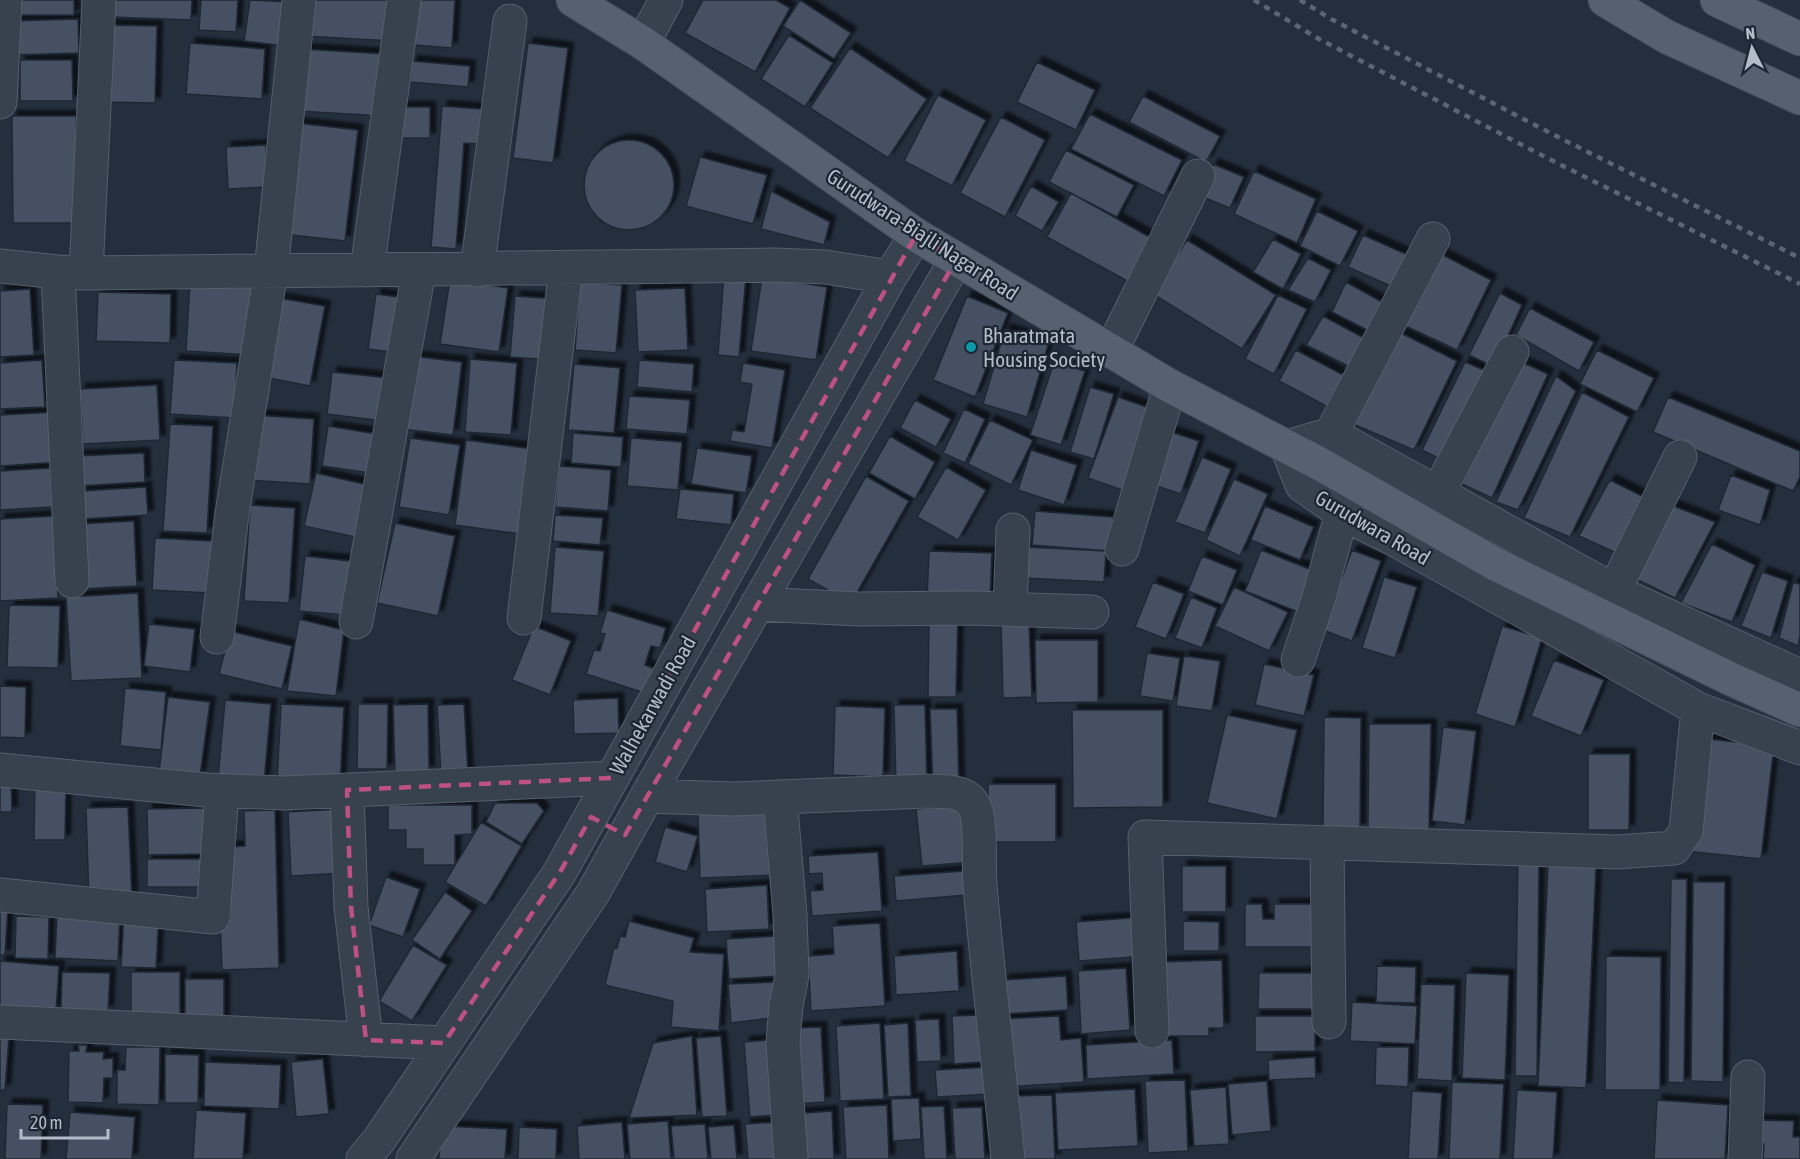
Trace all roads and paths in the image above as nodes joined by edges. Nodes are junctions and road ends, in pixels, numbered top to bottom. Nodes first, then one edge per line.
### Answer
1 (5, 0) edge
2 (99, 0) edge
3 (299, 0) edge
4 (404, 0) edge
5 (573, 0) edge
6 (666, 0) edge
7 (1605, 0) edge
8 (1717, 0) edge
9 (510, 21) dead end
10 (1800, 39) edge
11 (643, 43) junction
12 (1800, 98) edge
13 (0, 102) edge
14 (1198, 176) dead end
15 (916, 235) junction
16 (1433, 239) dead end
17 (956, 260) junction
18 (0, 266) edge
19 (566, 268) junction
20 (367, 270) junction
21 (419, 270) junction
22 (477, 270) junction
23 (271, 271) junction
24 (72, 273) junction
25 (890, 277) junction
26 (1111, 351) junction
27 (1512, 352) dead end
28 (1170, 386) junction
29 (1331, 434) junction
30 (1287, 447) junction
31 (1680, 457) dead end
32 (1437, 493) junction
33 (1342, 513) junction
34 (1013, 530) dead end
35 (1122, 549) dead end
36 (72, 581) dead end
37 (1614, 591) junction
38 (757, 604) junction
39 (1010, 609) junction
40 (1092, 612) dead end
41 (524, 618) dead end
42 (356, 622) dead end
43 (218, 638) dead end
44 (1299, 660) dead end
45 (1800, 676) edge
46 (1698, 709) junction
47 (1800, 710) edge
48 (1800, 748) edge
49 (0, 770) edge
50 (612, 778) junction
51 (347, 789) junction
52 (222, 791) junction
53 (647, 796) junction
54 (780, 797) junction
55 (591, 817) junction
56 (625, 835) junction
57 (1327, 843) junction
58 (0, 895) edge
59 (0, 1022) edge
60 (1329, 1022) dead end
61 (1152, 1031) dead end
62 (366, 1040) junction
63 (444, 1044) junction
64 (1748, 1077) dead end
65 (363, 1159) edge
66 (413, 1159) edge
67 (791, 1159) edge
68 (1008, 1159) edge
69 (1745, 1159) edge

1 - 13 street
2 - 24 street
3 - 23 street
4 - 20 street
5 - 11 main road, Gurudwara-Biajli Nagar Road
6 - 11 street
7 - 12 main road
8 - 10 main road
9 - 22 street
11 - 15 main road, Gurudwara-Biajli Nagar Road
14 - 26 street
15 - 17 main road, Gurudwara-Biajli Nagar Road
15 - 25 street, Walhekarwadi Road
16 - 29 street
17 - 26 main road, Gurudwara-Biajli Nagar Road
17 - 38 street, Walhekarwadi Road
18 - 24 street
19 - 22 street
19 - 25 street
19 - 41 street
20 - 21 street
20 - 23 street
21 - 22 street
21 - 42 street
23 - 24 street
23 - 43 street
24 - 36 street
25 - 50 street, Walhekarwadi Road
26 - 28 main road, Gurudwara-Biajli Nagar Road
27 - 32 street
28 - 30 main road, Gurudwara-Biajli Nagar Road
28 - 35 street
29 - 30 street
29 - 32 street
30 - 33 street, Gurudwara Road
30 - 47 main road, Gurudwara-Biajli Nagar Road
31 - 37 street
32 - 37 street
33 - 44 street
33 - 46 street, Gurudwara Road
34 - 39 street
37 - 45 street
38 - 39 street
38 - 53 street, Walhekarwadi Road
39 - 40 street
46 - 48 street, Gurudwara Road
46 - 57 street
49 - 52 street
50 - 51 street
50 - 55 street, Walhekarwadi Road
51 - 52 street
51 - 62 street
52 - 58 street
53 - 54 street
53 - 56 street, Walhekarwadi Road
54 - 67 street
54 - 68 street
55 - 56 street
55 - 63 street, Walhekarwadi Road
56 - 66 street, Walhekarwadi Road
57 - 60 street
57 - 61 street
59 - 62 street
62 - 63 street
63 - 65 street, Walhekarwadi Road
64 - 69 street

